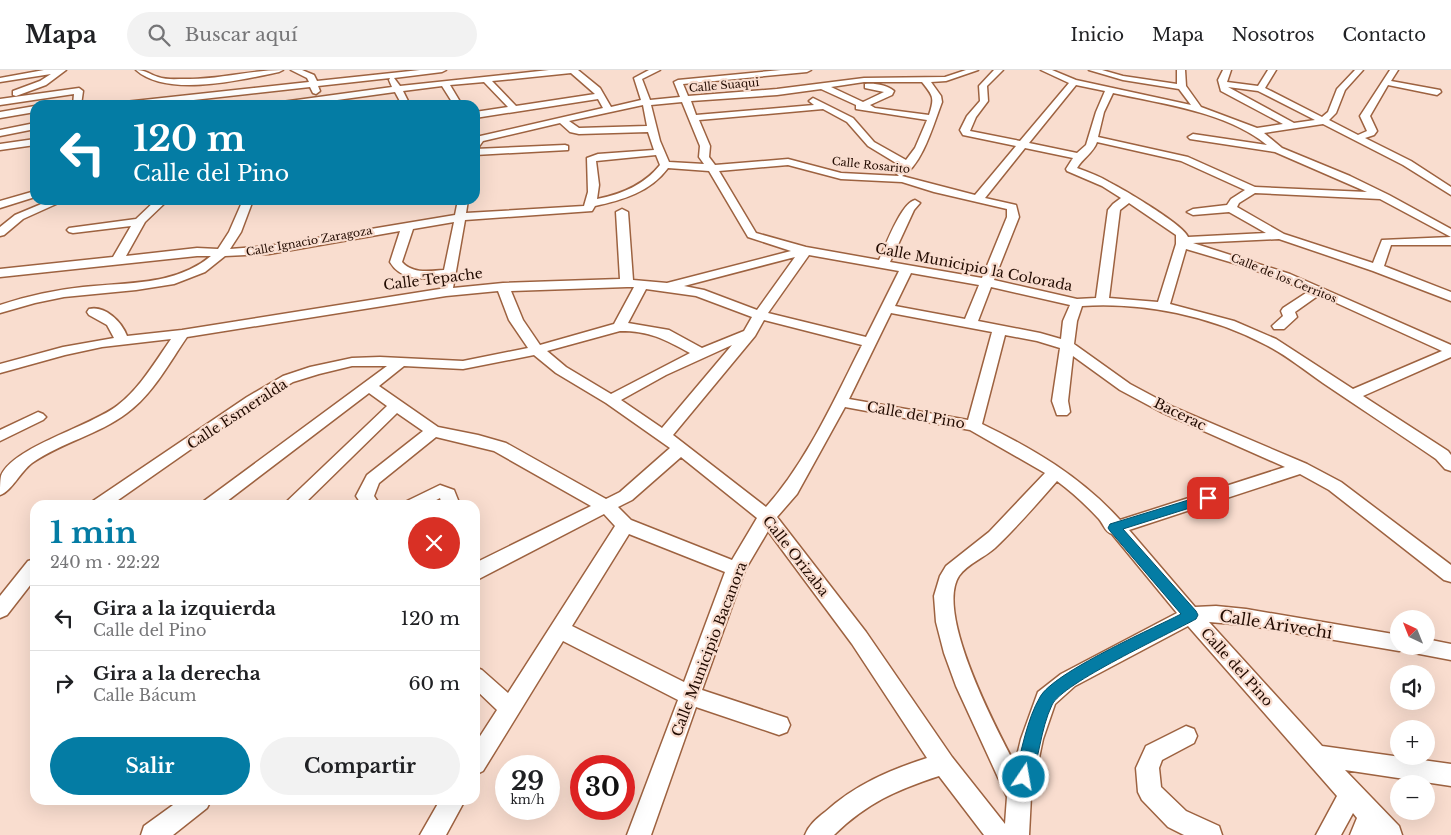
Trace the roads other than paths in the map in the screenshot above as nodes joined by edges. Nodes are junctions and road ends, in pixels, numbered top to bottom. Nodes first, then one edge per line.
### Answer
1 (61, 70) edge
2 (140, 70) edge
3 (279, 70) edge
4 (442, 70) edge
5 (573, 70) edge
6 (656, 70) edge
7 (718, 70) edge
8 (807, 70) edge
9 (883, 70) edge
10 (974, 70) edge
11 (999, 70) edge
12 (1045, 70) edge
13 (1093, 70) edge
14 (1142, 70) edge
15 (1181, 70) edge
16 (1227, 70) edge
17 (1272, 70) edge
18 (1359, 70) edge
19 (1394, 70) edge
20 (302, 71) edge
21 (203, 72) dead end
22 (779, 74) junction
23 (150, 75) junction
24 (391, 75) junction
25 (724, 78) junction
26 (486, 79) junction
27 (909, 79) junction
28 (0, 80) edge
29 (926, 81) junction
30 (1141, 81) junction
31 (1074, 82) junction
32 (1386, 82) junction
33 (444, 83) junction
34 (313, 84) junction
35 (836, 84) junction
36 (1222, 84) junction
37 (194, 85) dead end
38 (822, 86) junction
39 (1182, 87) junction
40 (398, 89) junction
41 (798, 89) junction
42 (1260, 89) junction
43 (1110, 90) junction
44 (1437, 92) dead end
45 (140, 94) dead end
46 (601, 96) junction
47 (192, 97) junction
48 (807, 98) dead end
49 (75, 100) edge
50 (138, 100) edge
51 (164, 100) edge
52 (319, 100) joint
53 (348, 100) edge
54 (404, 100) edge
55 (455, 100) edge
56 (685, 100) junction
57 (0, 101) edge
58 (647, 102) junction
59 (863, 106) junction
60 (822, 107) junction
61 (514, 108) junction
62 (1198, 109) junction
63 (30, 110) edge
64 (608, 110) junction
65 (836, 113) junction
66 (480, 114) edge
67 (0, 115) edge
68 (694, 118) junction
69 (932, 118) junction
70 (563, 121) junction
71 (1322, 122) junction
72 (1295, 126) junction
73 (30, 127) edge
74 (652, 129) junction
75 (1256, 131) junction
76 (0, 133) edge
77 (1193, 136) dead end
78 (1094, 138) junction
79 (1357, 138) junction
80 (480, 141) edge
81 (30, 143) edge
82 (1020, 146) junction
83 (0, 147) edge
84 (565, 148) dead end
85 (1277, 149) junction
86 (480, 152) edge
87 (660, 152) junction
88 (1079, 156) junction
89 (664, 165) junction
90 (908, 166) junction
91 (712, 168) junction
92 (1071, 169) junction
93 (1059, 176) dead end
94 (904, 179) junction
95 (1253, 190) junction
96 (1451, 192) edge
97 (30, 196) edge
98 (1385, 197) junction
99 (979, 198) junction
100 (1128, 198) junction
101 (915, 203) dead end
102 (0, 205) edge
103 (48, 205) edge
104 (156, 205) edge
105 (246, 205) edge
106 (462, 205) edge
107 (589, 206) junction
108 (1231, 208) junction
109 (622, 212) dead end
110 (1193, 212) dead end
111 (461, 217) junction
112 (1451, 219) edge
113 (138, 222) junction
114 (408, 225) junction
115 (73, 230) dead end
116 (0, 233) edge
117 (1280, 236) junction
118 (1451, 236) edge
119 (1183, 242) junction
120 (806, 251) junction
121 (221, 252) junction
122 (117, 261) junction
123 (883, 264) junction
124 (907, 268) junction
125 (1377, 268) junction
126 (0, 273) edge
127 (450, 274) junction
128 (627, 283) junction
129 (988, 283) junction
130 (642, 284) junction
131 (667, 286) junction
132 (502, 288) junction
133 (1318, 290) junction
134 (446, 292) junction
135 (1451, 297) edge
136 (1102, 301) junction
137 (1077, 303) junction
138 (1163, 307) junction
139 (886, 308) junction
140 (0, 309) edge
141 (94, 312) dead end
142 (760, 315) junction
143 (970, 324) junction
144 (1279, 326) dead end
145 (619, 327) junction
146 (1000, 329) junction
147 (750, 333) junction
148 (182, 334) junction
149 (121, 340) junction
150 (868, 342) junction
151 (1068, 346) junction
152 (537, 350) junction
153 (1451, 351) edge
154 (700, 353) junction
155 (401, 362) junction
156 (0, 368) edge
157 (369, 386) junction
158 (1352, 395) junction
159 (611, 400) junction
160 (840, 402) junction
161 (397, 405) junction
162 (1062, 412) dead end
163 (38, 416) dead end
164 (974, 426) junction
165 (434, 431) junction
166 (0, 436) edge
167 (664, 436) junction
168 (681, 448) junction
169 (1448, 457) edge
170 (1301, 468) junction
171 (1054, 473) junction
172 (0, 489) edge
173 (450, 499) edge
174 (106, 500) edge
175 (217, 500) edge
176 (297, 500) edge
177 (368, 500) edge
178 (423, 500) edge
179 (607, 506) junction
180 (766, 517) junction
181 (625, 525) junction
182 (1114, 528) junction
183 (480, 565) edge
184 (736, 569) junction
185 (30, 572) edge
186 (1451, 574) edge
187 (0, 610) edge
188 (1191, 615) junction
189 (560, 629) junction
190 (1390, 641) edge
191 (1435, 649) edge
192 (1451, 652) edge
193 (480, 681) edge
194 (691, 696) junction
195 (509, 708) junction
196 (779, 725) dead end
197 (1186, 736) dead end
198 (480, 756) edge
199 (1317, 756) junction
200 (944, 764) junction
201 (1451, 774) edge
202 (1351, 794) junction
203 (1019, 796) junction
204 (193, 805) edge
205 (450, 805) edge
206 (1367, 825) edge
207 (434, 834) edge
208 (154, 835) edge
209 (639, 835) edge
210 (817, 835) edge
211 (999, 835) edge
212 (1017, 835) edge
213 (1210, 835) edge
214 (1328, 835) edge
215 (1390, 835) edge

1 - 28 street
1 - 57 street
2 - 23 street
3 - 23 street
4 - 24 street
5 - 26 street
5 - 46 street
6 - 58 street
7 - 25 street
8 - 22 street
9 - 27 street
10 - 29 street, Calle Suaqui
11 - 82 street
12 - 31 street
13 - 30 street
14 - 30 street
15 - 39 street
16 - 36 street
17 - 42 street
18 - 71 street
19 - 32 street
20 - 34 street
21 - 23 street
22 - 25 street
22 - 41 street
24 - 34 street
24 - 40 street
25 - 56 street, Calle Municipio la Colorada
26 - 33 street
26 - 61 street
27 - 29 street, Calle Suaqui
27 - 35 street, Calle Suaqui
29 - 69 street
30 - 39 street
31 - 43 street
31 - 82 street
32 - 44 street
32 - 79 street
33 - 40 street
33 - 55 street
34 - 47 street
34 - 52 street
35 - 38 street, Calle Suaqui
35 - 59 street
36 - 42 street
36 - 72 street
37 - 47 street
38 - 41 street, Calle Suaqui
38 - 59 street
39 - 62 street
40 - 53 street
40 - 54 street
41 - 56 street, Calle Suaqui
42 - 71 street
43 - 62 street
43 - 78 street
45 - 50 street
46 - 61 street
46 - 64 street
47 - 51 street
48 - 60 street
49 - 57 street
52 - 53 street
56 - 58 street, Calle Suaqui
56 - 68 street, Calle Municipio la Colorada
58 - 64 street, Calle Suaqui
58 - 74 street
59 - 65 street
59 - 69 street
60 - 65 street
60 - 68 street
61 - 66 street
62 - 75 street
63 - 67 street
64 - 70 street, Calle Suaqui
65 - 90 street
68 - 91 street, Calle Municipio la Colorada
69 - 90 street
70 - 74 street
70 - 80 street, Calle Suaqui
71 - 72 street
71 - 79 street
72 - 75 street
73 - 76 street
74 - 87 street
75 - 85 street
77 - 85 street
78 - 88 street
78 - 95 street
79 - 96 street
81 - 83 street
82 - 88 street
82 - 99 street
84 - 86 street
85 - 98 street
87 - 89 street
87 - 107 street
88 - 92 street
89 - 91 street, Calle Rosarito
89 - 107 street, Calle Ignacio Zaragoza
90 - 94 street
91 - 94 street, Calle Rosarito
91 - 120 street, Calle Municipio la Colorada
92 - 93 street
92 - 100 street
94 - 99 street, Calle Rosarito
95 - 98 street
95 - 108 street
97 - 102 street
98 - 118 street
99 - 129 street, Calle Rosarito
100 - 119 street
100 - 136 street
101 - 123 street
103 - 116 street
104 - 113 street
105 - 121 street
106 - 111 street
107 - 111 street, Calle Ignacio Zaragoza
108 - 110 street
108 - 117 street
109 - 128 street
111 - 114 street, Calle Ignacio Zaragoza
111 - 127 street
112 - 118 street
113 - 115 street
113 - 122 street
114 - 121 street, Calle Ignacio Zaragoza
114 - 127 street
117 - 119 street
117 - 125 street
118 - 125 street
119 - 133 street, Calle de los Cerritos
119 - 138 street
120 - 123 street, Calle Municipio la Colorada
120 - 131 street, Calle Municipio la Colorada
120 - 142 street
121 - 122 street, Calle Ignacio Zaragoza
121 - 140 street
122 - 126 street, Calle Ignacio Zaragoza
123 - 124 street, Calle Municipio la Colorada
124 - 129 street, Calle Municipio la Colorada
124 - 139 street
125 - 135 street
127 - 134 street
128 - 130 street, Calle Tepache
128 - 132 street, Calle Tepache
129 - 137 street, Calle Municipio la Colorada
129 - 143 street
130 - 131 street, Calle Tepache
130 - 145 street
131 - 142 street, Calle Tepache
132 - 134 street, Calle Tepache
132 - 152 street, Calle Orizaba
133 - 144 street
133 - 153 street, Calle de los Cerritos
134 - 148 street, Calle Tepache
136 - 137 street, Calle Municipio la Colorada
136 - 138 street, Calle Municipio la Colorada
137 - 151 street
138 - 158 street, Calle Municipio la Colorada
139 - 143 street, Bacerac
139 - 150 street, Calle Municipio Bacanora
141 - 149 street
142 - 147 street
142 - 150 street, Calle Tepache
143 - 146 street, Bacerac
145 - 152 street, Calle Esmeralda
145 - 154 street, Calle Esmeralda
146 - 151 street, Bacerac
146 - 164 street
147 - 154 street
147 - 167 street
148 - 149 street, Calle Tepache
148 - 172 street
149 - 156 street, Calle Tepache
150 - 160 street, Calle Municipio Bacanora
151 - 162 street
151 - 170 street, Bacerac
152 - 155 street, Calle Esmeralda
152 - 159 street, Calle Orizaba
153 - 158 street
154 - 159 street
155 - 157 street
155 - 174 street, Calle Esmeralda
157 - 161 street
157 - 175 street
158 - 169 street, Calle Municipio la Colorada
159 - 167 street, Calle Orizaba
160 - 164 street, Calle del Pino
160 - 180 street, Calle Municipio Bacanora
161 - 165 street
161 - 176 street
163 - 166 street
164 - 171 street, Calle del Pino
165 - 177 street
165 - 179 street
167 - 168 street, Calle Orizaba
168 - 179 street
168 - 180 street, Calle Orizaba
170 - 182 street
170 - 186 street, Bacerac
171 - 182 street, Calle del Pino
171 - 203 street
173 - 178 street
179 - 181 street
179 - 183 street
180 - 184 street, Calle Municipio Bacanora
180 - 200 street, Calle Orizaba
181 - 184 street
181 - 189 street
182 - 188 street, Calle del Pino
184 - 194 street, Calle Municipio Bacanora
185 - 187 street
188 - 190 street, Calle Arivechi
188 - 199 street, Calle del Pino
188 - 203 street, Calle Arivechi
189 - 194 street
189 - 195 street
191 - 192 street
193 - 195 street
194 - 196 street
194 - 209 street, Calle Municipio Bacanora
195 - 198 street
197 - 213 street
199 - 201 street
199 - 202 street, Calle del Pino
200 - 210 street
200 - 211 street, Calle Orizaba
202 - 206 street, Calle del Pino
202 - 214 street
203 - 212 street, Calle Arivechi
204 - 208 street
205 - 207 street
206 - 215 street, Calle del Pino

